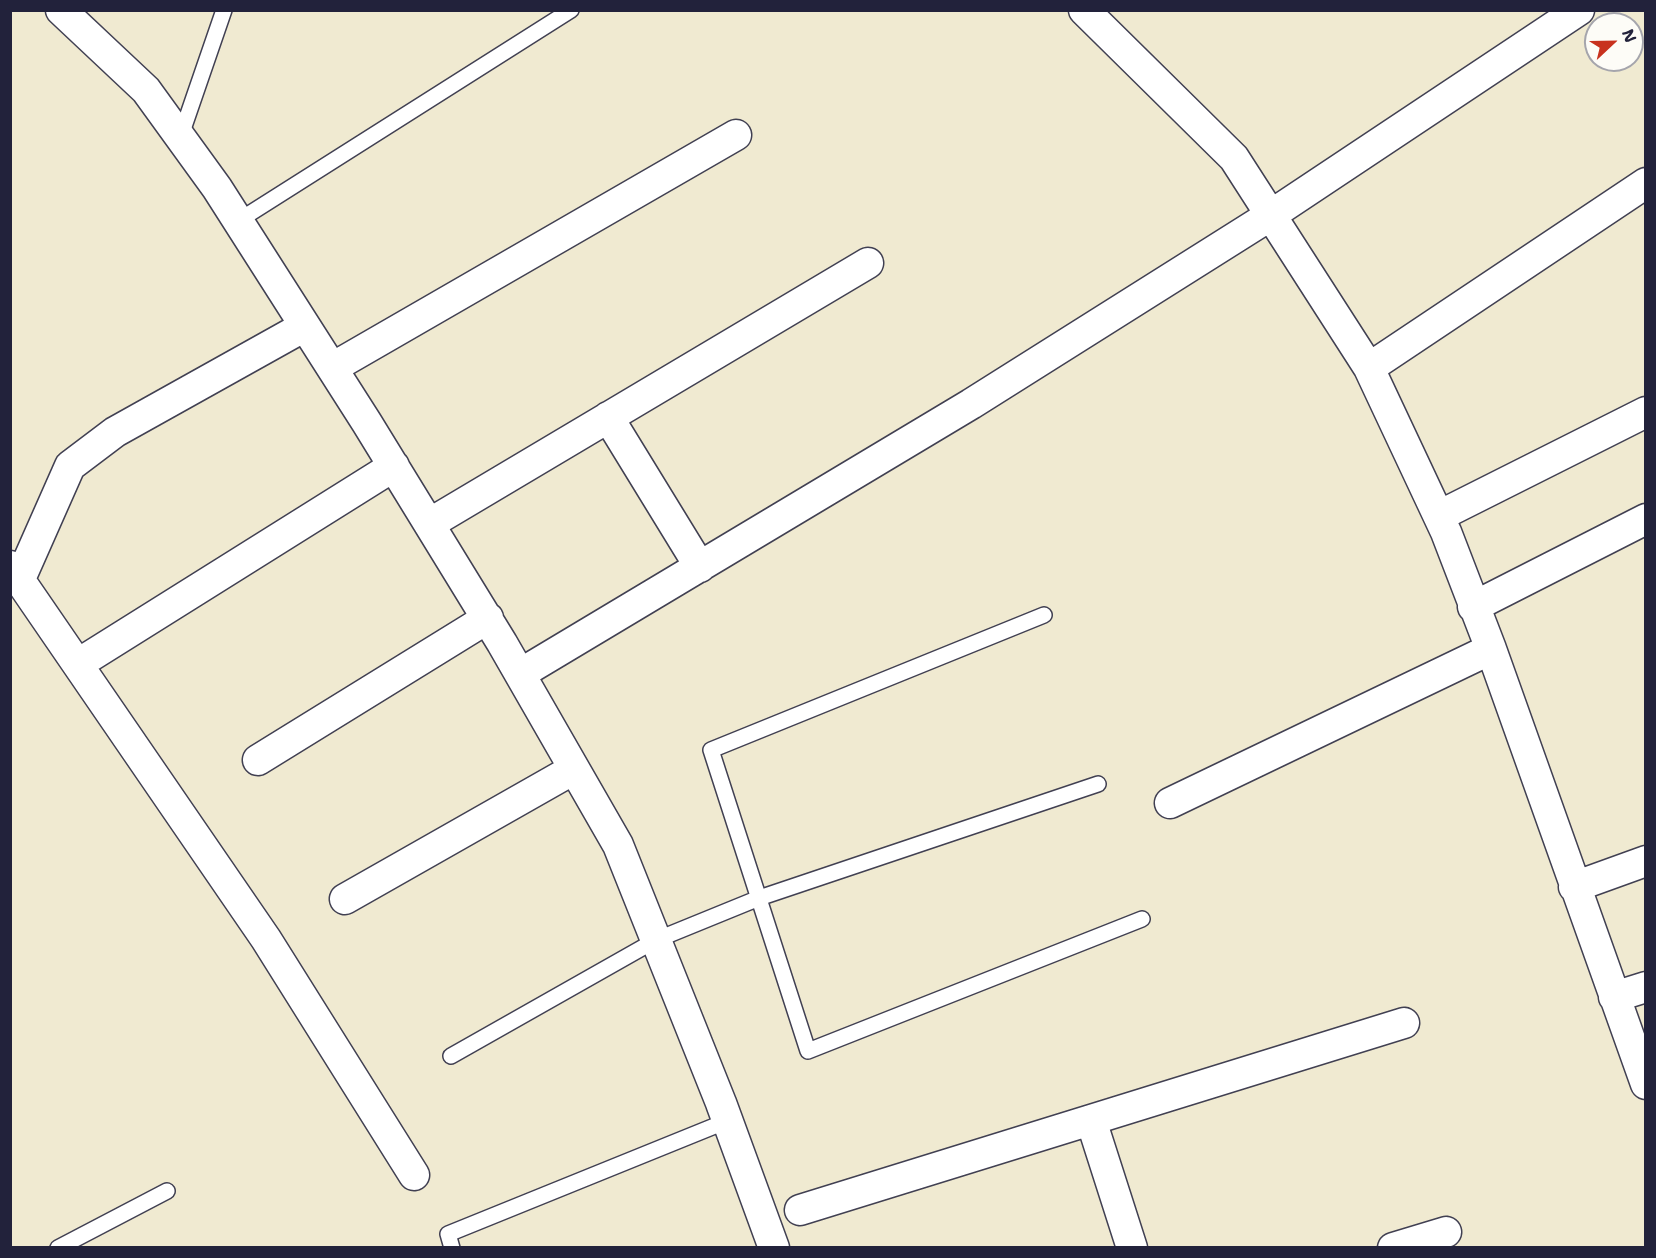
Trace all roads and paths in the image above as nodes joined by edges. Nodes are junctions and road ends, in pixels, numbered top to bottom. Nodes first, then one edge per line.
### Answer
1 (61, 10) edge
2 (224, 10) edge
3 (571, 10) edge
4 (1084, 10) edge
5 (1579, 10) edge
6 (736, 135) dead end
7 (180, 138) junction
8 (1646, 183) edge
9 (1271, 215) junction
10 (238, 221) junction
11 (868, 263) dead end
12 (305, 326) junction
13 (332, 368) junction
14 (1369, 368) junction
15 (1646, 412) edge
16 (608, 417) junction
17 (394, 466) junction
18 (1438, 516) junction
19 (1646, 519) edge
20 (429, 524) junction
21 (700, 567) junction
22 (15, 573) edge
23 (1473, 607) junction
24 (1044, 615) dead end
25 (488, 618) junction
26 (1491, 650) junction
27 (78, 664) junction
28 (520, 674) junction
29 (258, 760) dead end
30 (574, 769) junction
31 (1098, 784) dead end
32 (1170, 803) dead end
33 (1646, 861) edge
34 (1574, 887) junction
35 (759, 898) junction
36 (345, 899) dead end
37 (1142, 919) dead end
38 (656, 940) junction
39 (1646, 987) edge
40 (1614, 997) junction
41 (1404, 1023) dead end
42 (451, 1056) dead end
43 (1646, 1084) edge
44 (1091, 1120) junction
45 (727, 1121) junction
46 (414, 1175) dead end
47 (167, 1191) dead end
48 (800, 1209) dead end
49 (1446, 1232) dead end
50 (58, 1248) edge
51 (452, 1248) edge
52 (774, 1248) edge
53 (1132, 1248) edge
54 (1392, 1248) edge

1 - 7 street
2 - 7 lane
3 - 10 lane
4 - 9 street
5 - 9 street
6 - 13 street
7 - 10 street
8 - 14 street
9 - 14 street
9 - 21 street
10 - 12 street
11 - 16 street
12 - 13 street
12 - 22 street
13 - 17 street
14 - 18 street
15 - 18 street
16 - 20 street
16 - 21 street
17 - 20 street
17 - 27 street
18 - 23 street
19 - 23 street
20 - 25 street
21 - 28 street
22 - 27 street
23 - 26 street
24 - 35 lane
25 - 28 street
25 - 29 street
26 - 32 street
26 - 34 street
27 - 46 street
28 - 30 street
30 - 36 street
30 - 38 street
31 - 35 lane
33 - 34 street
34 - 40 street
35 - 37 lane
35 - 38 lane
38 - 42 lane
38 - 45 street
39 - 40 street
40 - 43 street
41 - 44 street
44 - 48 street
44 - 53 street
45 - 51 lane
45 - 52 street
47 - 50 lane
49 - 54 street

